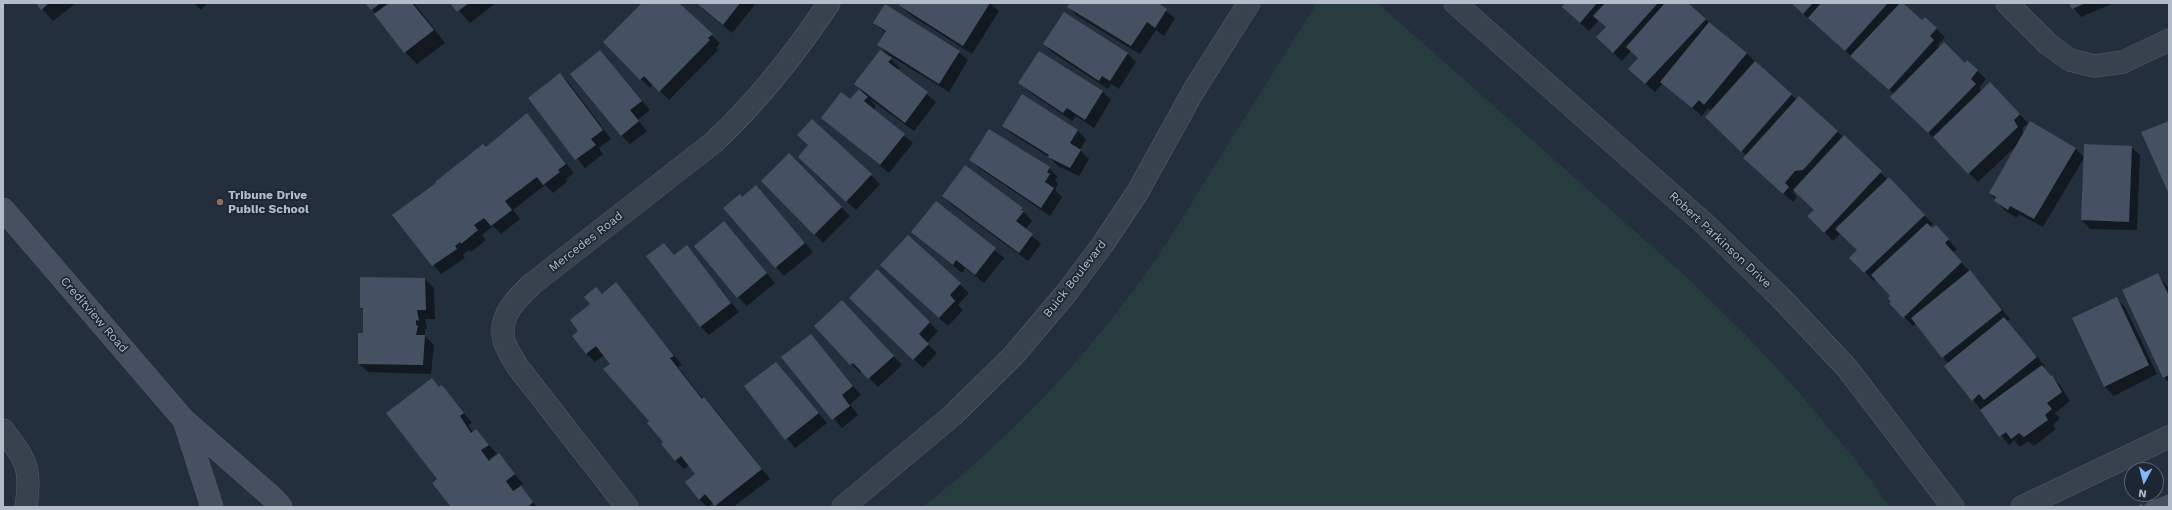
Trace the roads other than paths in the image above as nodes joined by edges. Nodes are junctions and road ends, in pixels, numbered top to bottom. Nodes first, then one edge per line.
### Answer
1 (829, 3) edge
2 (1249, 3) edge
3 (1455, 3) edge
4 (2007, 3) edge
5 (2169, 40) edge
6 (3, 209) edge
7 (184, 420) junction
8 (3, 430) edge
9 (2169, 437) edge
10 (26, 507) edge
11 (212, 507) edge
12 (280, 507) edge
13 (627, 507) edge
14 (843, 507) edge
15 (1953, 507) edge
16 (2022, 507) edge

1 - 13 street, Mercedes Road
2 - 14 street, Buick Boulevard
3 - 15 street, Robert Parkinson Drive
4 - 5 street
6 - 7 main road, Creditview Road
7 - 11 main road, Creditview Road
7 - 12 main road, Creditview Road
8 - 10 street
9 - 16 street

